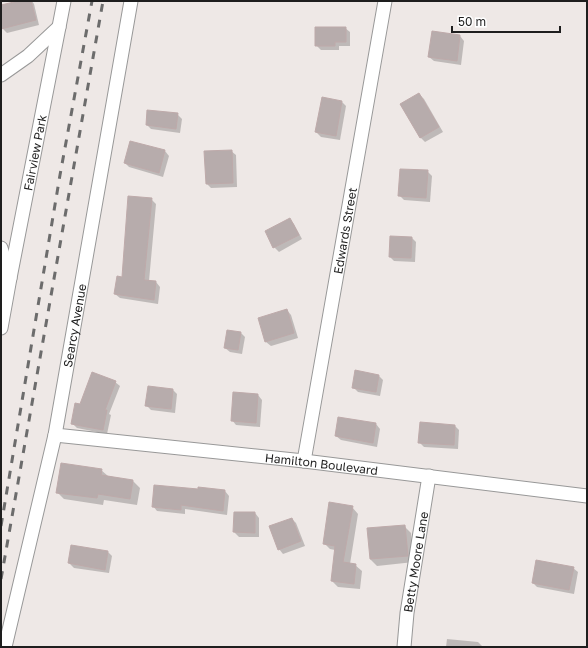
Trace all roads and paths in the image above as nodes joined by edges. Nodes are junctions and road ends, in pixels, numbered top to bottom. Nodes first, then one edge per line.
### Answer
1 (64, 1) edge
2 (131, 1) edge
3 (385, 1) edge
4 (59, 28) junction
5 (1, 75) edge
6 (1, 248) edge
7 (6, 279) edge
8 (1, 328) edge
9 (55, 435) junction
10 (304, 461) junction
11 (429, 476) junction
12 (587, 496) edge
13 (4, 643) edge
14 (404, 647) edge

1 - 4 street, Fairview Park
2 - 9 street, Searcy Avenue
3 - 10 street, Edwards Street
4 - 5 street
4 - 7 street, Fairview Park
6 - 7 street
7 - 8 street, Fairview Park
9 - 10 street, Hamilton Boulevard
9 - 13 street, Searcy Avenue
10 - 11 street, Hamilton Boulevard
11 - 12 street, Hamilton Boulevard
11 - 14 street, Betty Moore Lane

